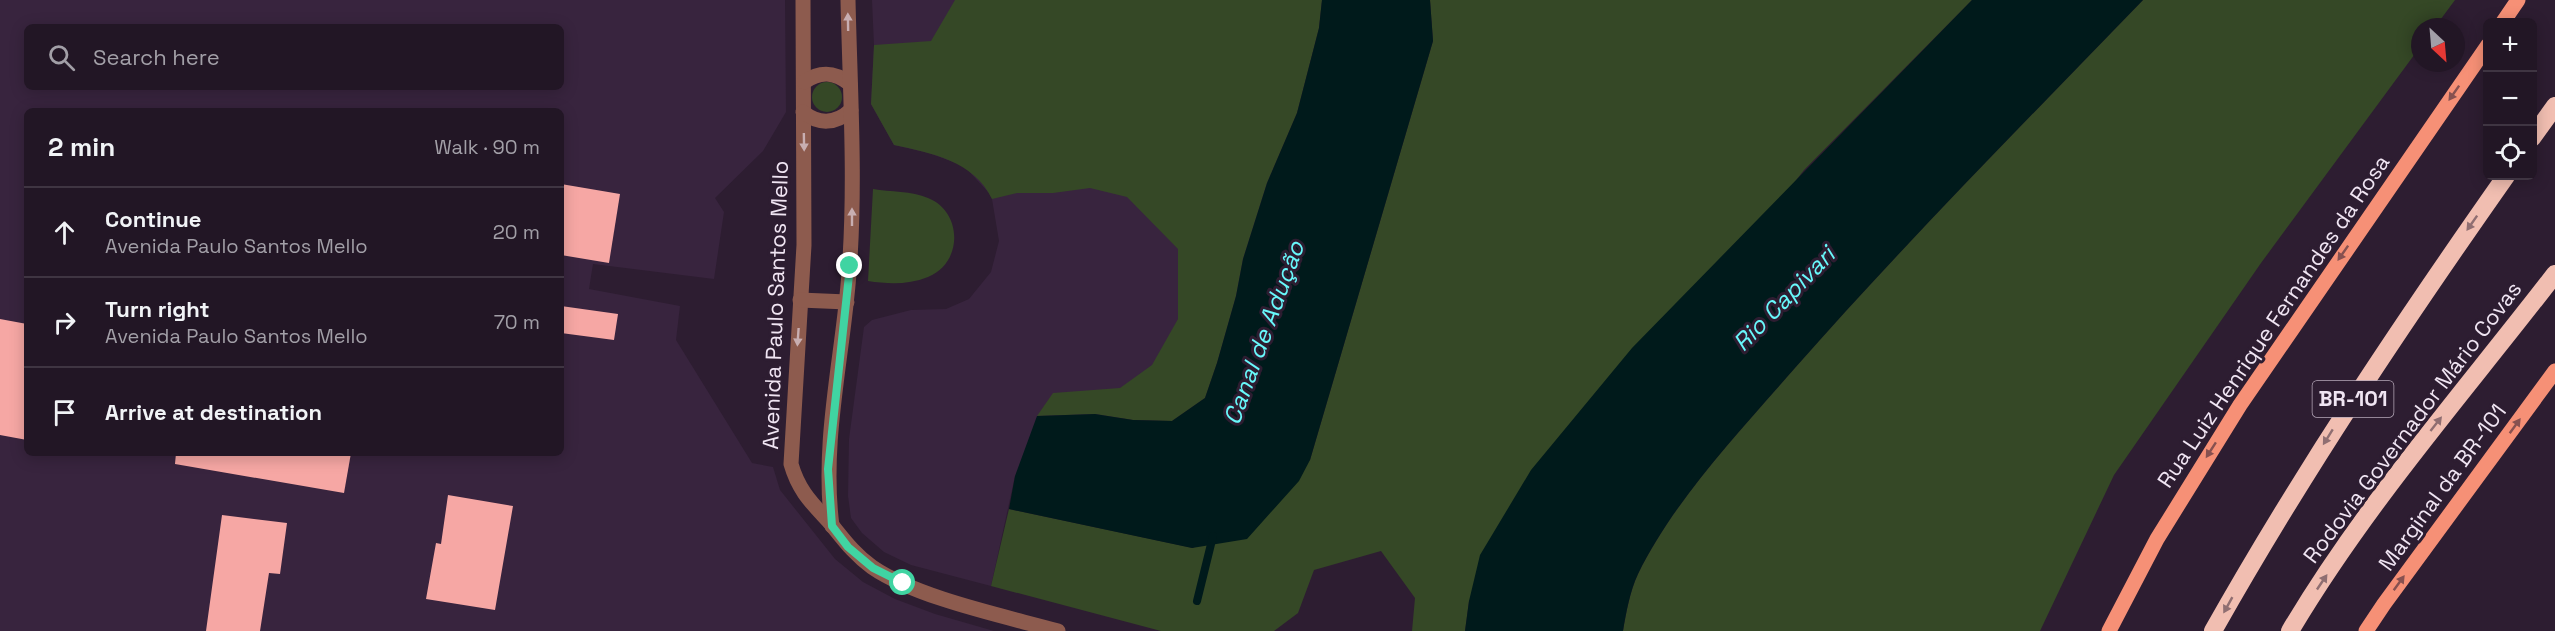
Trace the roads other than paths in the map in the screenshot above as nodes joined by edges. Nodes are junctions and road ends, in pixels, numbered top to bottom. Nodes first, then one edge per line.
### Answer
1 (803, 0) edge
2 (848, 0) edge
3 (2518, 0) edge
4 (2506, 18) edge
5 (2483, 51) edge
6 (804, 82) junction
7 (850, 84) junction
8 (2555, 106) edge
9 (851, 110) junction
10 (803, 112) junction
11 (2537, 131) edge
12 (2503, 180) edge
13 (2555, 274) edge
14 (800, 300) junction
15 (847, 302) junction
16 (2555, 372) edge
17 (832, 526) junction
18 (1058, 631) edge
19 (2109, 631) edge
20 (2213, 631) edge
21 (2290, 631) edge
22 (2366, 631) edge

1 - 6 street, Avenida Paulo Santos Mello
7 -> 2 street
3 - 4 main road
5 -> 19 main road, Rua Luiz Henrique Fernandes da Rosa
6 - 7 street
6 - 10 street, Avenida Paulo Santos Mello
7 - 9 street
8 - 11 highway
9 - 10 street
15 -> 9 street
10 -> 14 street, Avenida Paulo Santos Mello
12 -> 20 highway, BR-101
21 -> 13 highway, Rodovia Governador Mário Covas
14 - 15 street
14 -> 17 street, Avenida Paulo Santos Mello
15 - 17 street
22 -> 16 main road, Marginal da BR-101
17 - 18 street, Avenida Paulo Santos Mello

